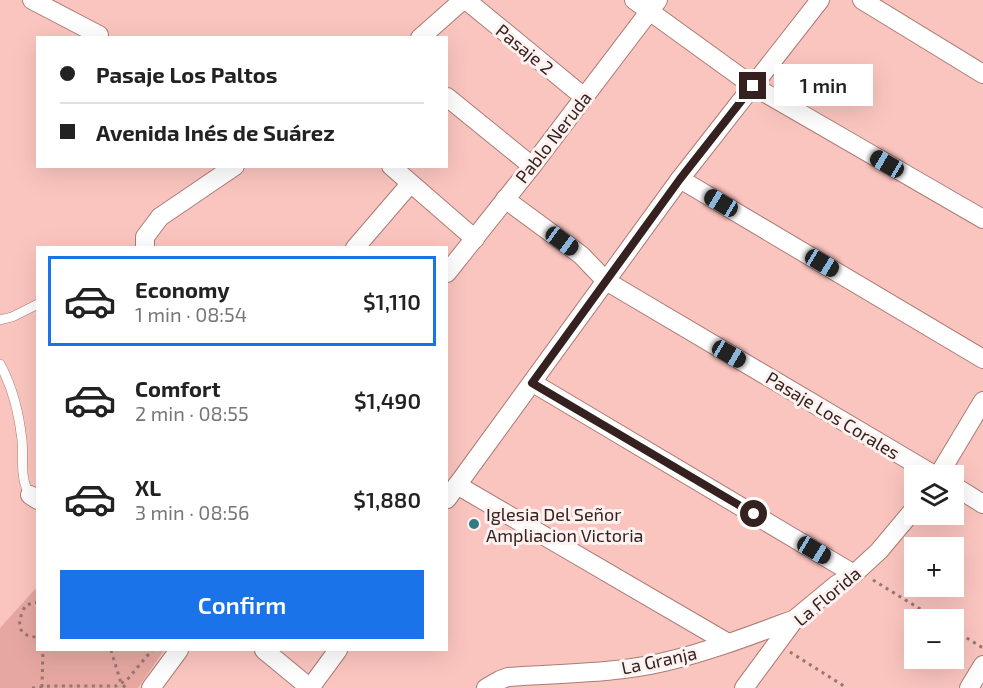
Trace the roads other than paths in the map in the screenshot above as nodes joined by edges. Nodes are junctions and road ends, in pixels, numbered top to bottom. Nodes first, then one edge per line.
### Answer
1 (32, 0) edge
2 (464, 0) edge
3 (634, 0) edge
4 (820, 0) edge
5 (862, 0) edge
6 (653, 6) edge
7 (99, 35) dead end
8 (422, 36) edge
9 (983, 75) edge
10 (753, 86) junction
11 (448, 98) edge
12 (585, 98) junction
13 (532, 166) junction
14 (232, 168) edge
15 (393, 168) edge
16 (680, 179) junction
17 (410, 184) junction
18 (505, 199) junction
19 (983, 219) edge
20 (475, 239) junction
21 (145, 246) edge
22 (358, 246) edge
23 (448, 272) edge
24 (606, 281) junction
25 (36, 305) edge
26 (0, 320) edge
27 (983, 359) edge
28 (0, 364) edge
29 (532, 383) junction
30 (983, 401) edge
31 (918, 465) edge
32 (944, 465) edge
33 (452, 492) edge
34 (964, 492) edge
35 (34, 497) edge
36 (983, 504) edge
37 (904, 520) edge
38 (854, 574) junction
39 (795, 619) junction
40 (728, 643) junction
41 (178, 651) edge
42 (265, 651) edge
43 (337, 651) edge
44 (983, 665) edge
45 (152, 688) edge
46 (310, 688) edge
47 (486, 688) edge
48 (744, 688) edge
49 (969, 688) edge

1 - 7 street
2 - 8 street
2 - 12 street, Pasaje 2
3 - 6 street
4 - 10 street
5 - 9 street
6 - 10 street
6 - 12 street, Pablo Neruda
10 - 16 street
10 - 19 street
11 - 13 street
12 - 13 street, Pablo Neruda
13 - 18 street, Pablo Neruda
14 - 21 street
15 - 17 street
16 - 24 street
16 - 27 street
17 - 20 street
17 - 22 street
18 - 20 street, Pablo Neruda
18 - 24 street, Pasaje Los Corales
20 - 23 street, Pablo Neruda
24 - 29 street
24 - 31 street, Pasaje Los Corales
25 - 26 lane
28 - 35 lane
29 - 33 street
29 - 38 street
30 - 32 street
33 - 40 street
34 - 36 street
37 - 38 street, La Florida
38 - 39 street, La Florida
39 - 40 street, La Granja
39 - 48 street, La Florida
40 - 47 street, La Granja
41 - 45 street
42 - 46 street
43 - 46 street
44 - 49 street

